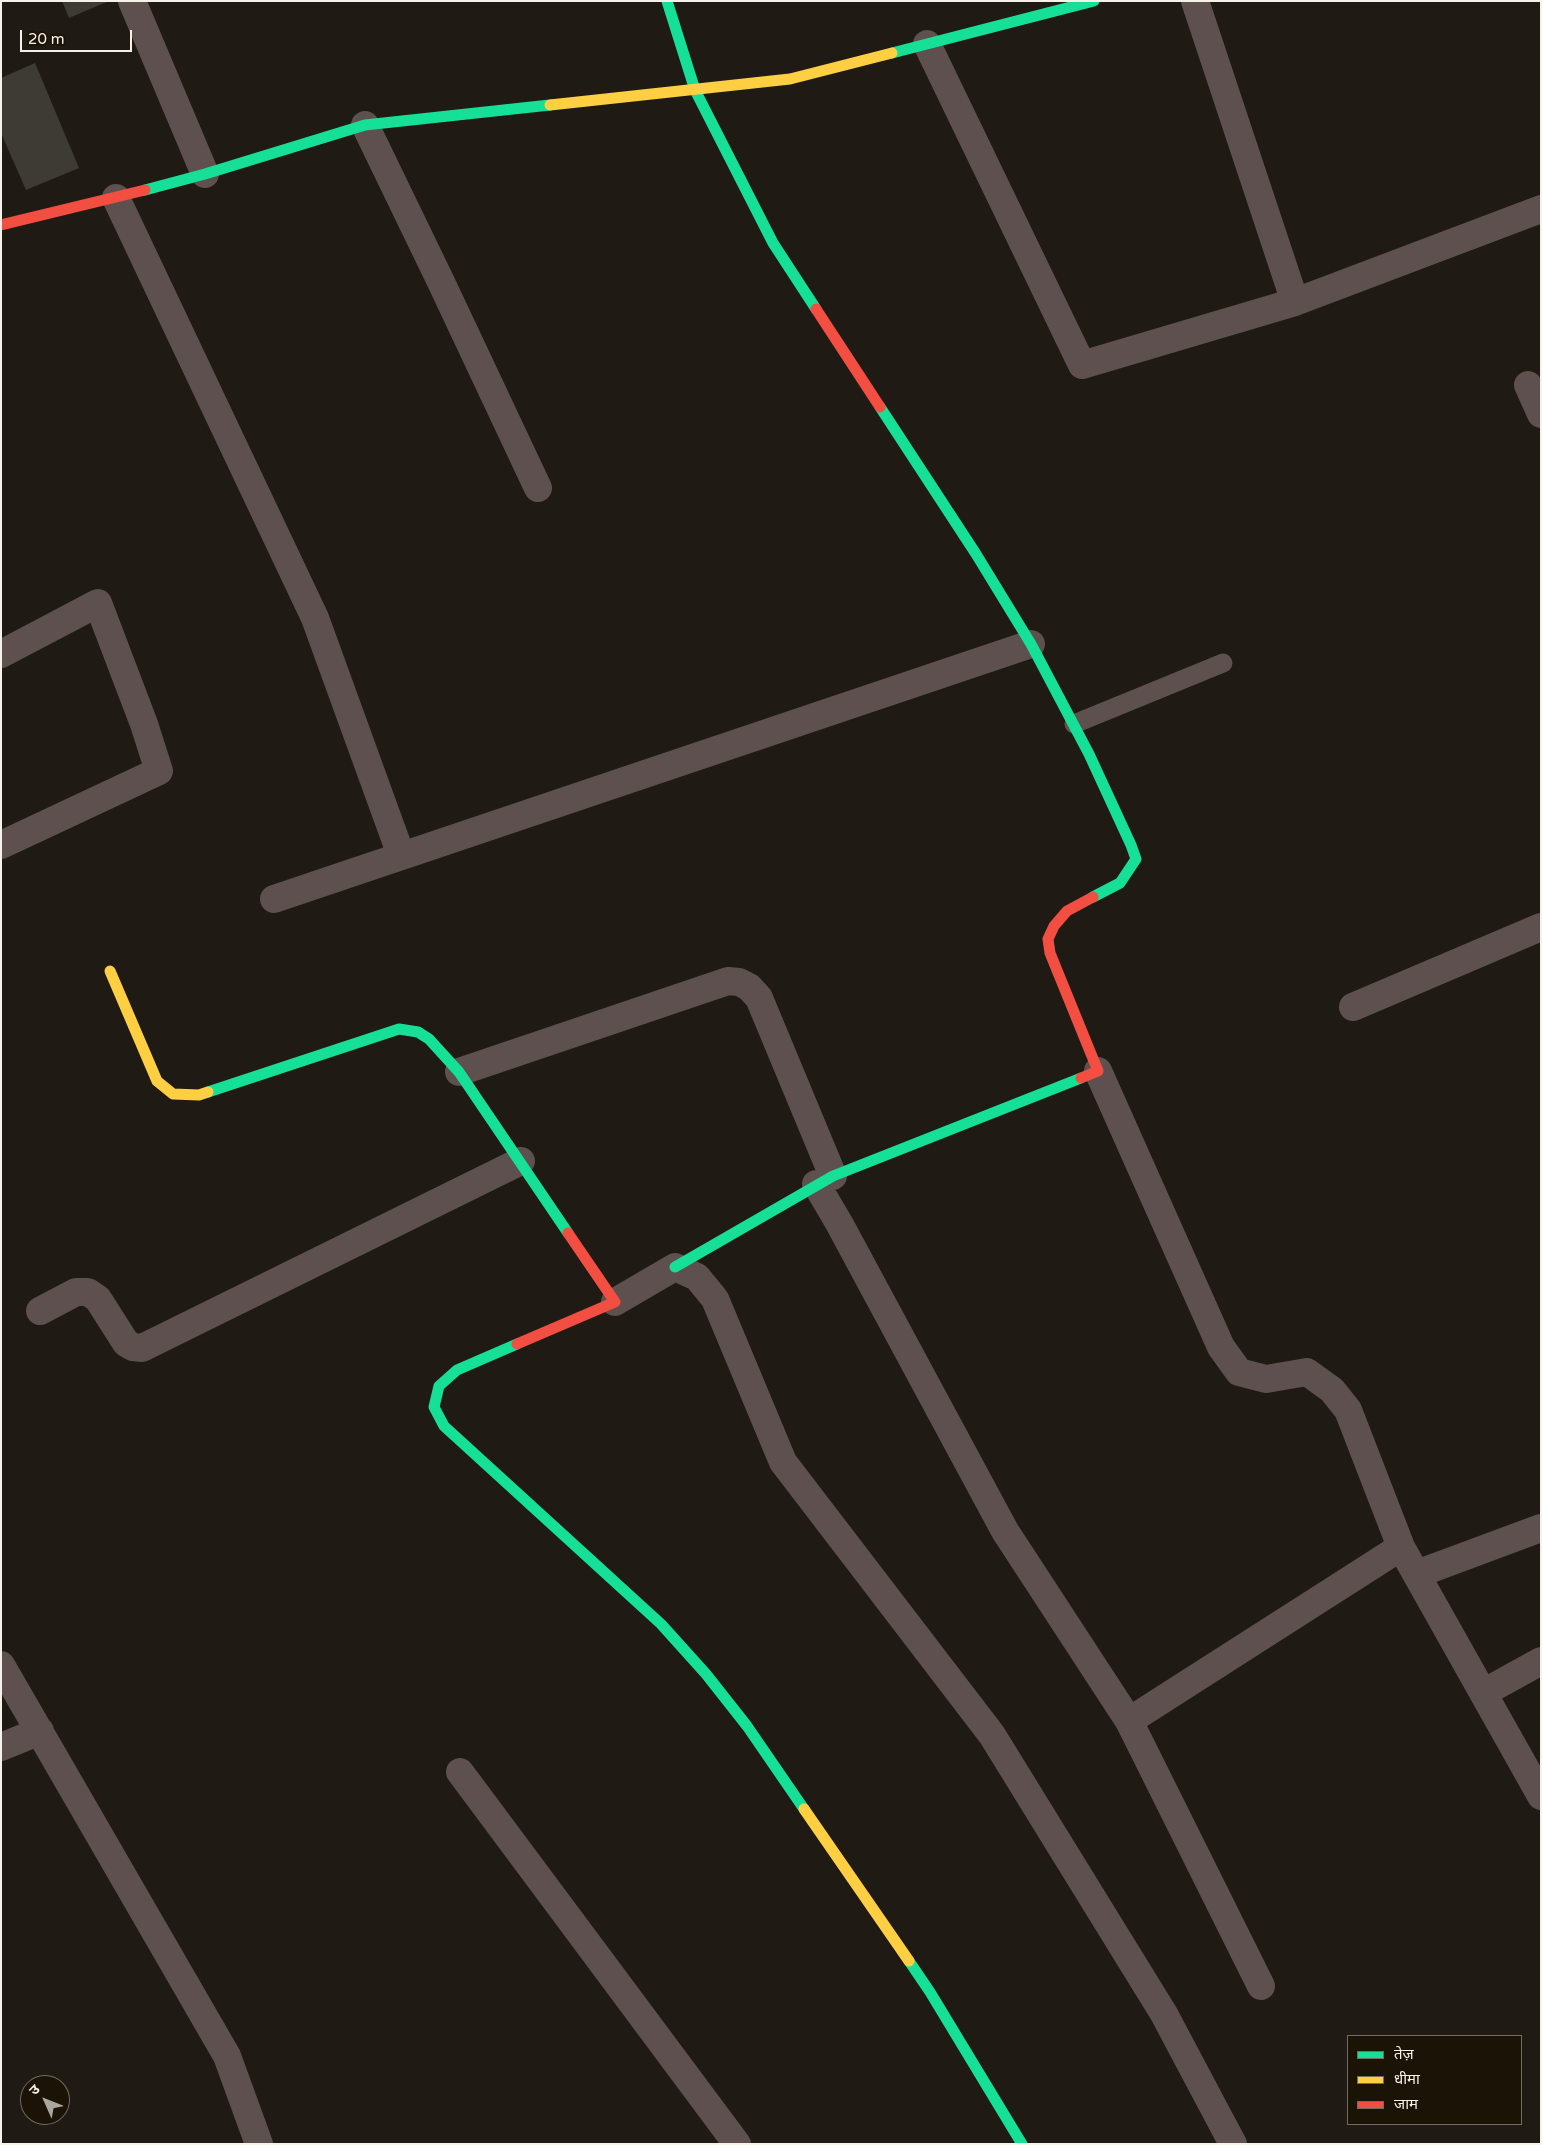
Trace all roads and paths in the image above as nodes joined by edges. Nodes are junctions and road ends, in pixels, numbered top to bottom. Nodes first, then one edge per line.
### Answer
1 (132, 1) edge
2 (667, 1) edge
3 (1094, 1) edge
4 (1195, 1) edge
5 (927, 44) junction
6 (694, 90) junction
7 (365, 125) junction
8 (205, 174) junction
9 (116, 198) junction
10 (1541, 209) edge
11 (1, 225) edge
12 (1295, 302) junction
13 (1528, 385) dead end
14 (1541, 414) edge
15 (538, 488) dead end
16 (1032, 644) junction
17 (1, 654) edge
18 (1223, 663) dead end
19 (1074, 724) junction
20 (1, 845) edge
21 (401, 856) junction
22 (274, 899) dead end
23 (1541, 927) edge
24 (110, 971) dead end
25 (1353, 1007) dead end
26 (1098, 1071) junction
27 (459, 1072) junction
28 (521, 1161) junction
29 (825, 1180) junction
30 (675, 1267) junction
31 (615, 1302) junction
32 (40, 1311) dead end
33 (1541, 1528) edge
34 (1401, 1547) junction
35 (1417, 1574) junction
36 (1541, 1661) edge
37 (1, 1665) edge
38 (1483, 1693) junction
39 (1129, 1721) junction
40 (40, 1732) junction
41 (1, 1747) edge
42 (460, 1772) dead end
43 (1539, 1790) edge
44 (1261, 1986) dead end
45 (259, 2144) edge
46 (737, 2144) edge
47 (1022, 2144) edge
48 (1233, 2144) edge

1 - 8 street
2 - 6 street
3 - 5 street
4 - 12 street
5 - 6 street
5 - 12 street
6 - 7 street
6 - 16 street
7 - 8 street
7 - 15 street
8 - 9 street
9 - 11 street
9 - 21 street
10 - 12 street
13 - 14 street
16 - 19 street
16 - 21 street
17 - 20 street
18 - 19 lane
19 - 26 street
21 - 22 street
23 - 25 street
24 - 27 street
26 - 29 street
26 - 34 street
27 - 28 street
27 - 29 street
28 - 31 street
28 - 32 street
29 - 30 street
29 - 39 street
30 - 31 street
30 - 48 street
31 - 47 street
33 - 35 street
34 - 35 street
34 - 39 street
35 - 38 street
36 - 38 street
37 - 40 street
38 - 43 street
39 - 44 street
40 - 41 street
40 - 45 street
42 - 46 street

